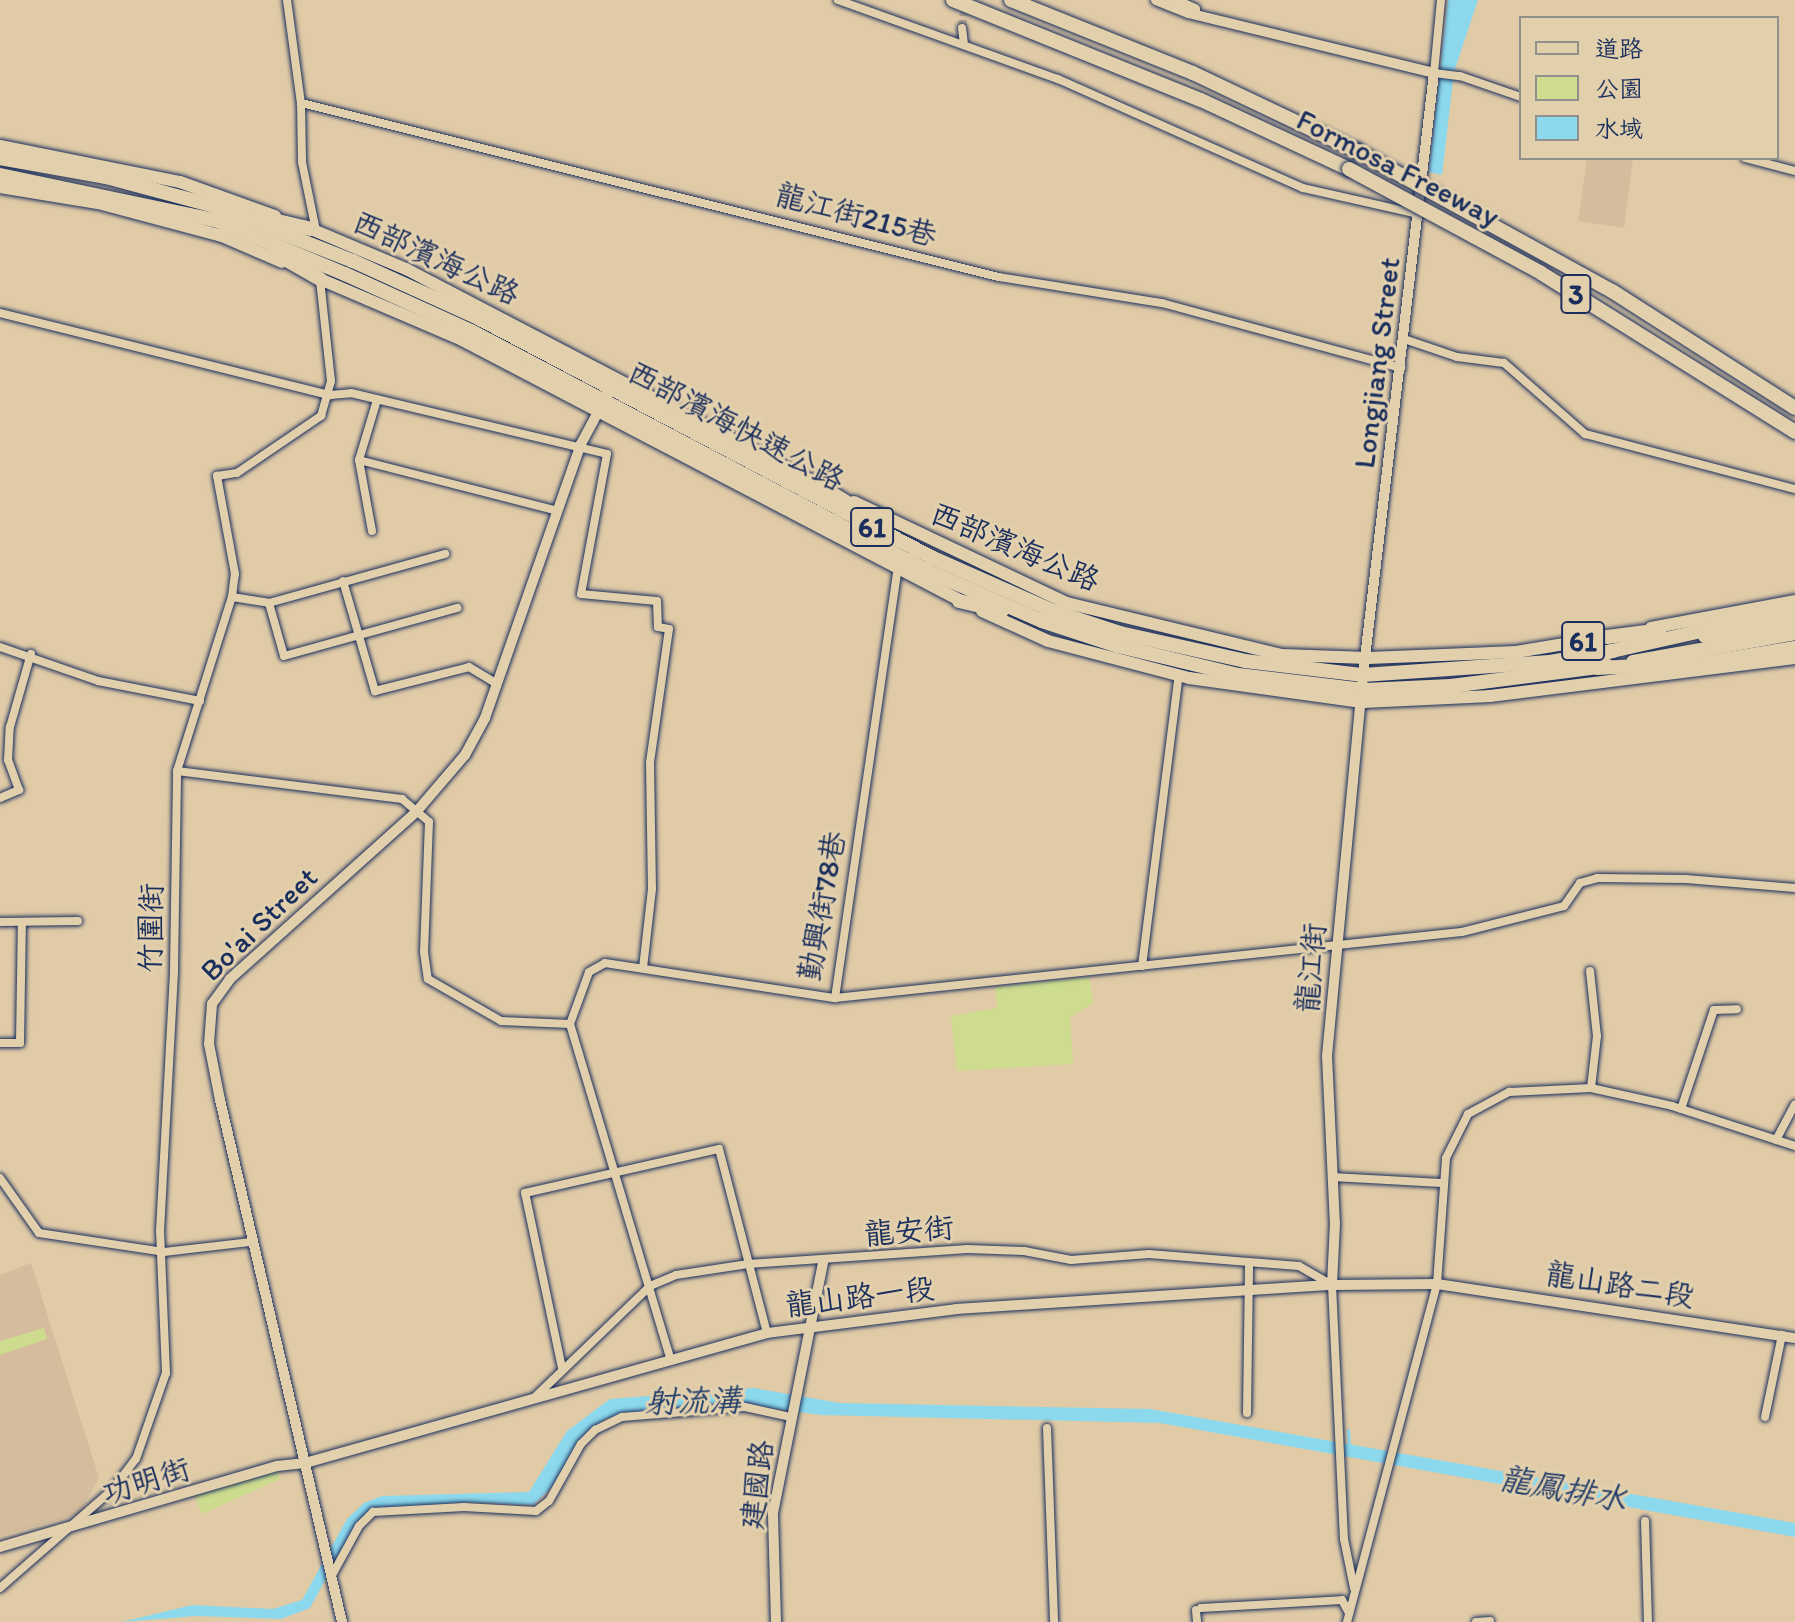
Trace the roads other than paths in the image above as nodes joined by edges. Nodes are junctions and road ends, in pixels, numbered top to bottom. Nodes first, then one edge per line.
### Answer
1 (287, 0) edge
2 (838, 0) edge
3 (953, 0) edge
4 (1011, 0) edge
5 (1156, 0) edge
6 (1175, 0) edge
7 (1441, 0) edge
8 (1211, 17) junction
9 (962, 28) tunnel mouth
10 (964, 44) junction
11 (1435, 74) junction
12 (1519, 96) edge
13 (301, 103) junction
14 (0, 146) edge
15 (0, 158) edge
16 (1753, 160) edge
17 (1795, 171) edge
18 (0, 175) edge
19 (0, 187) edge
20 (216, 213) junction
21 (1418, 214) junction
22 (314, 230) junction
23 (320, 279) junction
24 (0, 313) edge
25 (1408, 340) junction
26 (1401, 368) junction
27 (606, 394) junction
28 (330, 395) junction
29 (377, 400) junction
30 (1795, 408) edge
31 (1795, 432) edge
32 (581, 444) junction
33 (359, 460) junction
34 (814, 482) junction
35 (1795, 489) edge
36 (558, 511) junction
37 (372, 531) dead end
38 (445, 554) dead end
39 (933, 558) junction
40 (897, 571) junction
41 (343, 581) junction
42 (232, 597) junction
43 (959, 601) junction
44 (1795, 601) edge
45 (269, 603) junction
46 (457, 608) dead end
47 (1795, 610) edge
48 (1042, 621) junction
49 (1795, 622) edge
50 (1724, 623) junction
51 (1795, 633) edge
52 (358, 635) junction
53 (1607, 637) junction
54 (0, 647) edge
55 (1795, 648) edge
56 (1603, 653) junction
57 (31, 654) junction
58 (1368, 658) junction
59 (1795, 658) edge
60 (1597, 668) junction
61 (1179, 675) junction
62 (496, 683) junction
63 (1363, 689) junction
64 (200, 701) junction
65 (177, 771) junction
66 (0, 798) edge
67 (417, 811) junction
68 (1795, 888) edge
69 (78, 921) dead end
70 (0, 922) edge
71 (22, 922) junction
72 (1336, 944) junction
73 (1142, 966) junction
74 (643, 968) junction
75 (1590, 971) dead end
76 (835, 998) junction
77 (1737, 1009) dead end
78 (570, 1024) junction
79 (0, 1043) edge
80 (1591, 1088) junction
81 (1795, 1105) edge
82 (1681, 1109) junction
83 (1776, 1140) junction
84 (1795, 1146) edge
85 (617, 1173) junction
86 (1332, 1177) junction
87 (0, 1178) edge
88 (1442, 1183) junction
89 (251, 1242) junction
90 (164, 1252) junction
91 (823, 1262) junction
92 (1249, 1262) junction
93 (748, 1264) junction
94 (1437, 1284) junction
95 (1332, 1285) junction
96 (650, 1286) junction
97 (1251, 1290) junction
98 (807, 1329) junction
99 (767, 1333) junction
100 (1782, 1335) junction
101 (1795, 1338) edge
102 (670, 1358) junction
103 (562, 1368) junction
104 (532, 1400) junction
105 (1247, 1413) dead end
106 (791, 1415) junction
107 (1765, 1417) dead end
108 (1047, 1428) dead end
109 (305, 1463) junction
110 (1645, 1521) dead end
111 (76, 1527) junction
112 (0, 1547) edge
113 (329, 1568) junction
114 (0, 1588) edge
115 (1354, 1588) junction
116 (1349, 1620) edge
117 (1490, 1621) edge
118 (342, 1622) edge
119 (776, 1622) edge
120 (1054, 1622) edge
121 (1197, 1622) edge
122 (1476, 1622) edge
123 (1648, 1622) edge

1 - 13 street
2 - 10 street
3 - 31 highway, Formosa Freeway / 3, bridge
4 - 30 highway, Formosa Freeway / 3, bridge
5 - 8 street
6 - 8 street
7 - 11 street
8 - 11 street
9 - 10 street
10 - 21 street
11 - 12 street
11 - 21 street, Longjiang Street
13 - 22 street
13 - 26 street, 龍江街215巷
14 - 22 main road, 西部濱海公路 / 61
15 - 20 highway, 西部濱海快速公路 / 61
16 - 17 street
18 - 20 highway, 西部濱海快速公路 / 61
19 - 23 main road, 西部濱海公路 / 61
20 - 22 highway
20 - 23 highway
20 - 27 highway, 西部濱海快速公路 / 61
21 - 25 street, Longjiang Street
22 - 27 main road, 西部濱海公路 / 61
23 - 27 main road, 西部濱海公路 / 61
23 - 28 street
24 - 28 street
25 - 26 street, Longjiang Street
25 - 35 street
26 - 58 street, Longjiang Street
27 - 32 street, Bo'ai Street
27 - 34 main road, 西部濱海公路 / 61
27 - 39 highway, 西部濱海快速公路 / 61
27 - 40 main road, 西部濱海公路 / 61
27 - 48 highway, 西部濱海快速公路 / 61
28 - 29 street
28 - 42 street, 竹圍街
29 - 32 street
29 - 33 street
32 - 36 street, Bo'ai Street
32 - 74 street
33 - 36 street
33 - 37 street
34 - 39 highway
34 - 58 main road, 西部濱海公路 / 61
36 - 62 street, Bo'ai Street
38 - 41 street
39 - 63 highway, 西部濱海快速公路 / 61
40 - 43 main road, 西部濱海公路 / 61
40 - 76 street, 勤興街78巷
41 - 45 street
41 - 52 street
42 - 45 street
42 - 64 street, 竹圍街
43 - 48 highway
43 - 61 main road, 西部濱海公路 / 61
44 - 53 main road, 西部濱海公路 / 61
45 - 52 street
46 - 52 street
47 - 50 highway
48 - 63 highway, 西部濱海快速公路 / 61
49 - 56 highway, 西部濱海快速公路 / 61
50 - 53 highway
50 - 56 highway
51 - 60 highway, 西部濱海快速公路 / 61
52 - 62 street
53 - 58 main road, 西部濱海公路 / 61
54 - 57 street
55 - 60 highway
56 - 63 highway, 西部濱海快速公路 / 61
57 - 64 street
57 - 66 street
58 - 63 street, 龍江街
59 - 63 main road, 西部濱海公路 / 61
60 - 63 highway, 西部濱海快速公路 / 61
61 - 63 main road, 西部濱海公路 / 61
61 - 73 street
62 - 67 street, Bo'ai Street
63 - 72 street, 龍江街
64 - 65 street, 竹圍街
65 - 67 street
65 - 90 street, 竹圍街
67 - 78 street
67 - 89 street, Bo'ai Street
68 - 72 street
69 - 71 street
70 - 71 street
71 - 79 street
72 - 73 street
72 - 86 street, 龍江街
73 - 76 street
74 - 76 street, 勤興街78巷
74 - 78 street, 勤興街78巷
75 - 80 street
77 - 82 street
78 - 85 street
80 - 82 street
80 - 88 street
81 - 83 street
82 - 83 street
83 - 84 street
85 - 93 street
85 - 96 street
85 - 103 street
86 - 88 street
86 - 95 street, 龍江街
87 - 90 street
88 - 94 street
89 - 90 street
89 - 109 street, Bo'ai Street
90 - 111 street, 竹圍街
91 - 92 street, 龍安街
91 - 93 street, 龍安街
91 - 98 street, 建國路
92 - 95 street, 龍安街
92 - 97 street
93 - 96 street, 龍安街
93 - 99 street
94 - 95 street, 龍山路一段
94 - 100 street, 龍山路二段
94 - 115 street
95 - 97 street, 龍山路一段
95 - 115 street
96 - 102 street
96 - 103 street, 龍安街
97 - 98 street, 龍山路一段
97 - 105 street
98 - 99 street, 龍山路一段
98 - 106 street, 建國路
99 - 102 street, 龍山路一段
100 - 101 street, 龍山路二段
100 - 107 street
102 - 104 street, 龍山路一段
103 - 104 street, 龍安街
104 - 109 street, 龍山路一段
106 - 113 street
106 - 119 street, 建國路
108 - 120 street
109 - 111 street, 功明街
109 - 113 street, Bo'ai Street
110 - 123 street
111 - 112 street, 功明街
111 - 114 street, 竹圍街
113 - 118 street, Bo'ai Street
115 - 116 street
116 - 121 street
117 - 122 street

